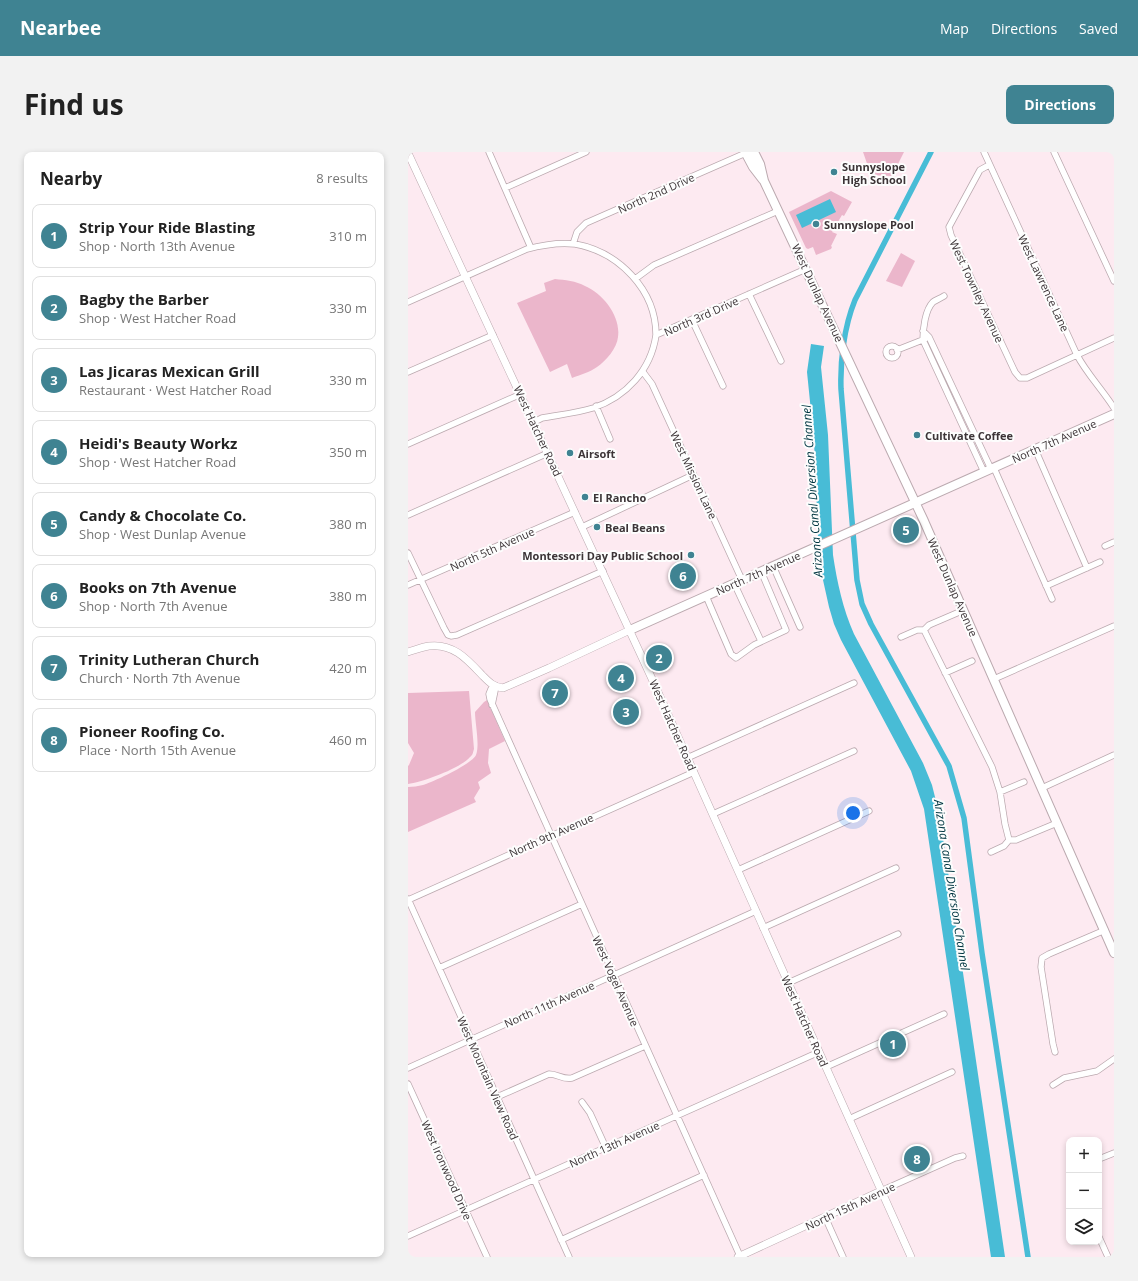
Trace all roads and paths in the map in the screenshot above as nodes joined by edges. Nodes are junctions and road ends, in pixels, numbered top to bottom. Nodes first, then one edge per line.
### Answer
1 (489, 152) edge
2 (586, 152) edge
3 (749, 152) edge
4 (984, 152) edge
5 (1054, 152) edge
6 (408, 153) edge
7 (410, 161) edge
8 (989, 165) junction
9 (505, 188) junction
10 (778, 211) junction
11 (573, 244) junction
12 (531, 248) junction
13 (806, 268) junction
14 (466, 276) junction
15 (635, 279) junction
16 (1114, 281) edge
17 (749, 294) junction
18 (944, 296) dead end
19 (408, 302) edge
20 (692, 320) junction
21 (493, 335) junction
22 (656, 335) junction
23 (926, 338) junction
24 (1114, 338) edge
25 (897, 350) dead end
26 (1077, 355) junction
27 (781, 361) dead end
28 (408, 372) edge
29 (643, 372) junction
30 (723, 386) dead end
31 (521, 394) junction
32 (596, 406) junction
33 (1114, 408) edge
34 (1114, 414) edge
35 (534, 422) junction
36 (610, 439) dead end
37 (408, 444) edge
38 (1035, 449) junction
39 (548, 453) junction
40 (990, 470) junction
41 (693, 475) junction
42 (916, 503) junction
43 (576, 512) junction
44 (408, 515) edge
45 (582, 527) junction
46 (1114, 542) edge
47 (1105, 546) dead end
48 (408, 553) edge
49 (1100, 562) dead end
50 (773, 566) junction
51 (1087, 568) junction
52 (603, 571) junction
53 (761, 571) junction
54 (421, 580) junction
55 (738, 581) junction
56 (408, 585) edge
57 (1046, 586) junction
58 (706, 596) junction
59 (1052, 599) dead end
60 (964, 610) junction
61 (1114, 626) edge
62 (800, 627) dead end
63 (630, 630) junction
64 (924, 630) junction
65 (901, 637) dead end
66 (762, 641) junction
67 (408, 652) edge
68 (972, 661) dead end
69 (945, 673) junction
70 (994, 679) junction
71 (854, 683) dead end
72 (496, 686) junction
73 (854, 751) dead end
74 (1114, 755) edge
75 (687, 758) junction
76 (694, 772) junction
77 (1024, 782) dead end
78 (1042, 788) junction
79 (1000, 792) junction
80 (869, 811) dead end
81 (712, 814) junction
82 (1057, 823) junction
83 (551, 835) junction
84 (1009, 840) junction
85 (991, 852) dead end
86 (896, 868) dead end
87 (738, 870) junction
88 (408, 899) edge
89 (582, 904) junction
90 (756, 912) junction
91 (764, 928) junction
92 (1105, 930) junction
93 (898, 934) dead end
94 (1114, 953) edge
95 (439, 968) junction
96 (614, 975) junction
97 (788, 983) junction
98 (944, 1014) dead end
99 (471, 1040) junction
100 (645, 1046) junction
101 (819, 1052) junction
102 (1055, 1052) dead end
103 (1114, 1059) edge
104 (826, 1067) junction
105 (408, 1068) edge
106 (952, 1072) dead end
107 (408, 1084) edge
108 (1053, 1085) dead end
109 (497, 1098) junction
110 (582, 1102) dead end
111 (677, 1116) junction
112 (849, 1119) junction
113 (606, 1148) junction
114 (1114, 1153) edge
115 (963, 1156) dead end
116 (1102, 1158) edge
117 (704, 1175) junction
118 (534, 1180) junction
119 (881, 1191) junction
120 (466, 1210) junction
121 (825, 1217) junction
122 (408, 1236) edge
123 (561, 1240) junction
124 (1102, 1244) edge
125 (739, 1256) edge
126 (487, 1257) edge
127 (569, 1257) edge
128 (843, 1257) edge
129 (910, 1257) edge
130 (1108, 1257) edge

1 - 9 street
2 - 9 street
3 - 10 main road, West Dunlap Avenue
3 - 11 street, North 2nd Drive
4 - 8 street, West Lawrence Lane
5 - 16 street
6 - 7 street, West Hatcher Road
7 - 14 street, West Hatcher Road
8 - 26 street, West Lawrence Lane
8 - 26 street, West Townley Avenue
9 - 12 street
10 - 13 main road, West Dunlap Avenue
10 - 15 street
11 - 12 street
11 - 15 street
12 - 14 street
13 - 17 street, North 3rd Drive
13 - 42 main road, West Dunlap Avenue
14 - 19 street
14 - 21 street, West Hatcher Road
15 - 22 street
17 - 20 street, North 3rd Drive
17 - 27 street
18 - 23 street
20 - 22 street, North 3rd Drive
20 - 30 street
21 - 28 street
21 - 31 street, West Hatcher Road
22 - 29 street, North 3rd Drive
23 - 25 street
23 - 40 street
24 - 26 street
26 - 33 street, West Lawrence Lane
29 - 32 street, North 3rd Drive
29 - 41 street, West Mission Lane
31 - 35 street, West Hatcher Road
31 - 37 street
32 - 35 street, North 3rd Drive
32 - 36 street
34 - 38 main road, North 7th Avenue
35 - 39 street, West Hatcher Road
38 - 40 main road, North 7th Avenue
38 - 51 street
39 - 43 street, West Hatcher Road
39 - 44 street
40 - 42 main road, North 7th Avenue
40 - 57 street
41 - 45 street
41 - 55 street, West Mission Lane
42 - 50 main road, North 7th Avenue
42 - 60 main road, West Dunlap Avenue
43 - 45 street, West Hatcher Road
43 - 54 street, North 5th Avenue
45 - 52 street, West Hatcher Road
46 - 47 street
48 - 54 street
49 - 51 street
50 - 53 main road, North 7th Avenue
50 - 62 street
51 - 57 street
52 - 54 street
52 - 63 street, West Hatcher Road
53 - 55 main road, North 7th Avenue
53 - 66 street
54 - 56 street, North 5th Avenue
55 - 58 main road, North 7th Avenue
55 - 66 street, West Mission Lane
57 - 59 street
58 - 63 main road, North 7th Avenue
58 - 66 street
60 - 64 street
60 - 70 main road, West Dunlap Avenue
61 - 70 street
63 - 72 street, North 7th Avenue
63 - 75 street, West Hatcher Road
64 - 65 street
64 - 69 street
67 - 72 street
68 - 69 street
69 - 79 street
70 - 78 main road, West Dunlap Avenue
71 - 75 street
72 - 83 street, West Vogel Avenue
73 - 81 street
74 - 78 street
75 - 76 street, West Hatcher Road
76 - 81 street, West Hatcher Road
76 - 83 street, North 9th Avenue
77 - 79 street
78 - 82 main road, West Dunlap Avenue
79 - 84 street
80 - 87 street
81 - 87 street, West Hatcher Road
82 - 84 street
82 - 92 main road, West Dunlap Avenue
83 - 88 street, North 9th Avenue
83 - 89 street, West Vogel Avenue
84 - 85 street
86 - 91 street
87 - 90 street, West Hatcher Road
88 - 95 street, West Mountain View Road
89 - 95 street
89 - 96 street, West Vogel Avenue
90 - 91 street, West Hatcher Road
90 - 96 street, North 11th Avenue
91 - 97 street, West Hatcher Road
92 - 94 main road, West Dunlap Avenue
92 - 102 street
93 - 97 street
95 - 99 street, West Mountain View Road
96 - 99 street, North 11th Avenue
96 - 100 street, West Vogel Avenue
97 - 101 street, West Hatcher Road
98 - 104 street
99 - 105 street, North 11th Avenue
99 - 109 street, West Mountain View Road
100 - 109 street
100 - 111 street, West Vogel Avenue
101 - 104 street, West Hatcher Road
101 - 111 street, North 13th Avenue
103 - 108 street
104 - 112 street, West Hatcher Road
106 - 112 street
107 - 120 street, West Ironwood Drive
109 - 118 street, West Mountain View Road
110 - 113 street
111 - 113 street, North 13th Avenue
111 - 117 street, West Vogel Avenue
112 - 119 street, West Hatcher Road
113 - 118 street, North 13th Avenue
114 - 116 street
115 - 119 street, North 15th Avenue
117 - 123 street
117 - 125 street, West Vogel Avenue
118 - 120 street, North 13th Avenue
118 - 123 street, West Mountain View Road
119 - 121 street, North 15th Avenue
119 - 129 street, West Hatcher Road
120 - 122 street, North 13th Avenue
120 - 126 street, West Ironwood Drive
121 - 125 street, North 15th Avenue
121 - 128 street
123 - 127 street, West Mountain View Road
124 - 130 street

